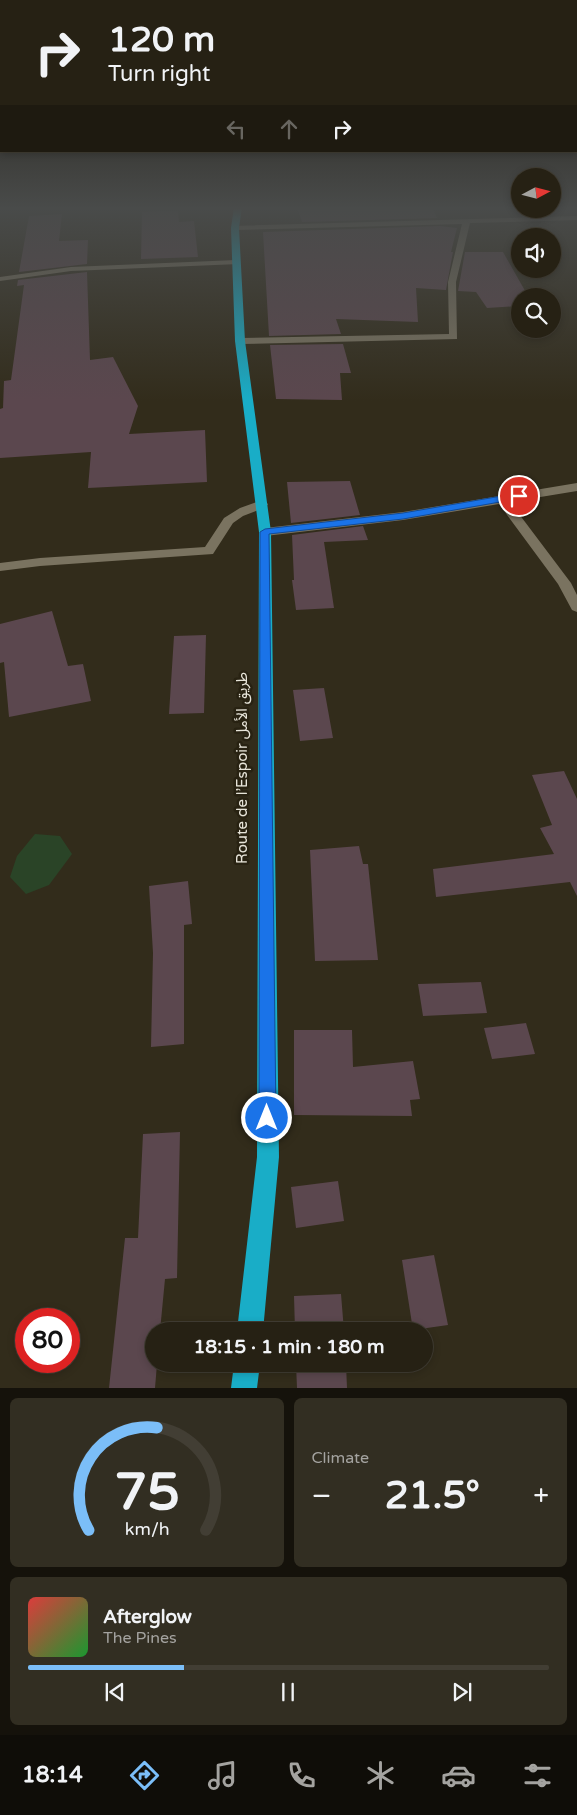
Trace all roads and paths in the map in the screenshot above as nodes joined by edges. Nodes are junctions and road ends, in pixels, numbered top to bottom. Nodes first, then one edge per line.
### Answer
1 (51, 272) edge
2 (236, 272) edge
3 (454, 272) edge
4 (0, 279) edge
5 (240, 341) junction
6 (577, 487) edge
7 (502, 499) junction
8 (262, 504) junction
9 (265, 532) junction
10 (0, 567) edge
11 (577, 607) edge
12 (251, 1322) edge
13 (246, 1372) edge
14 (244, 1388) edge

1 - 4 street
2 - 5 highway, Route de l’Espoir طريق الأمل
3 - 5 street
5 - 8 highway, Route de l’Espoir طريق الأمل
6 - 7 street
7 - 9 street
7 - 11 street
8 - 9 highway, Route de l’Espoir طريق الأمل
8 - 10 street
9 - 12 highway, Route de l’Espoir طريق الأمل
13 - 14 highway

